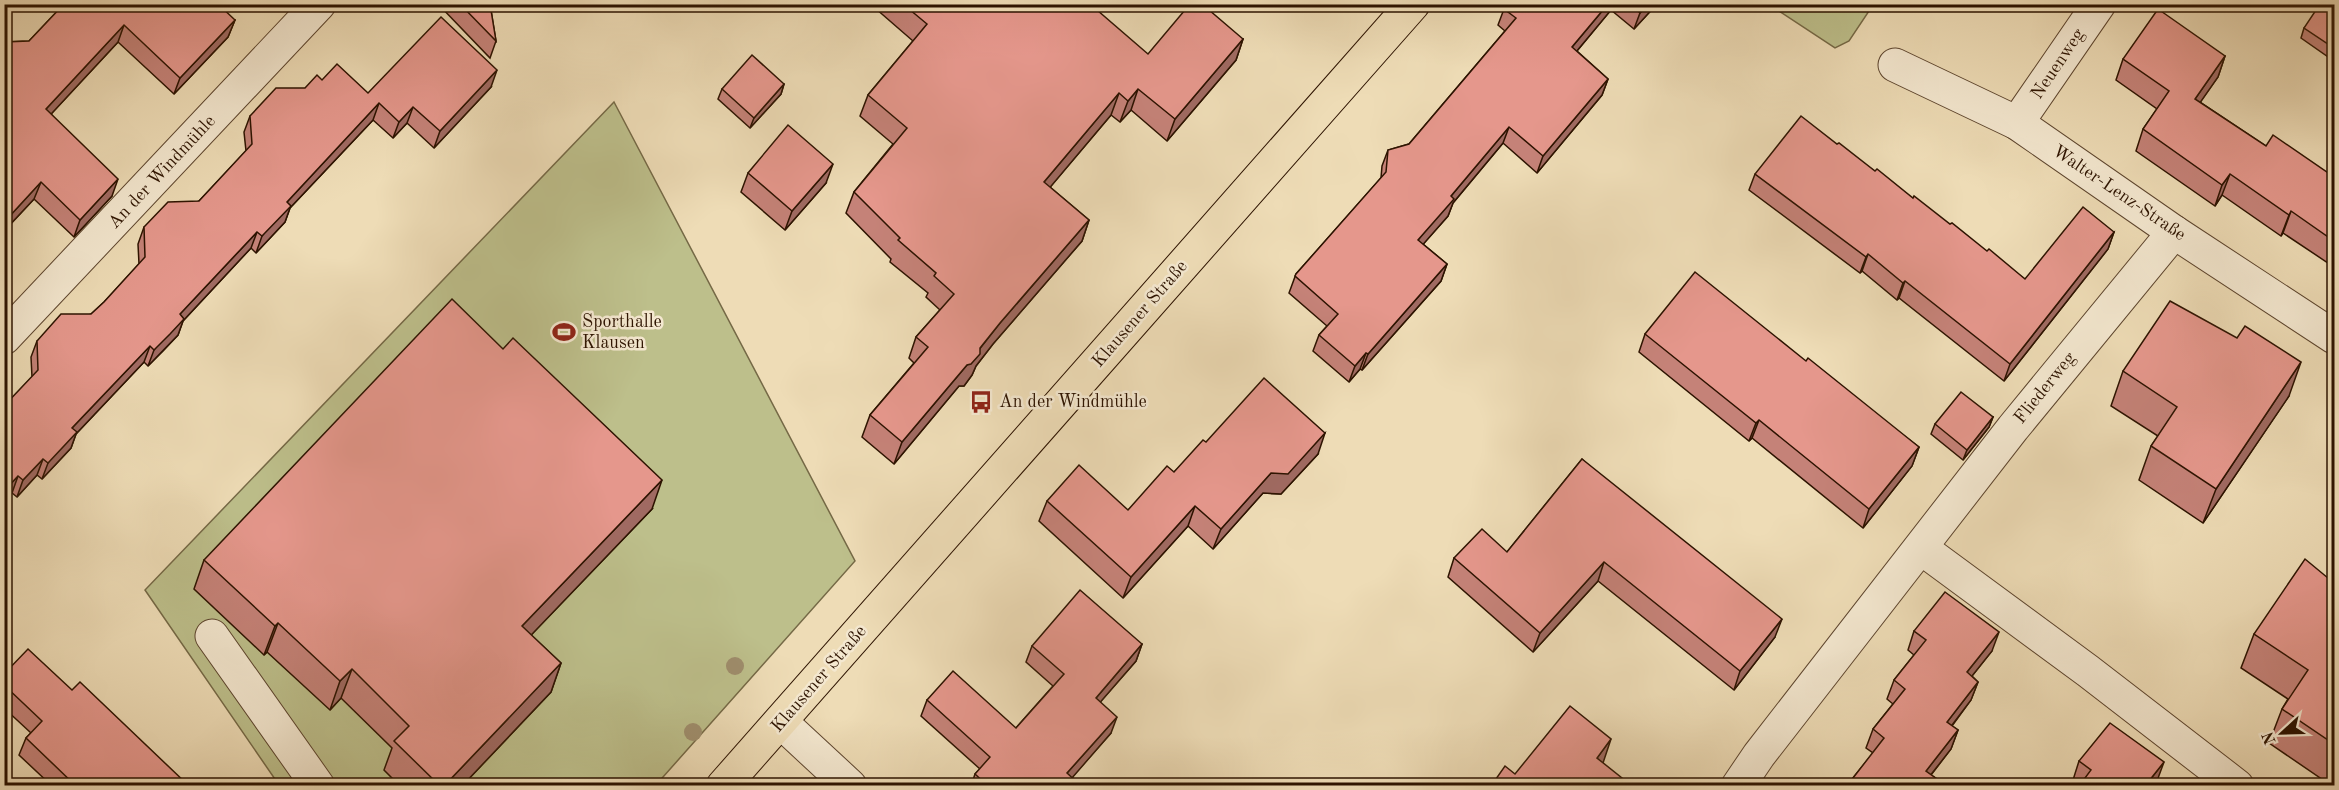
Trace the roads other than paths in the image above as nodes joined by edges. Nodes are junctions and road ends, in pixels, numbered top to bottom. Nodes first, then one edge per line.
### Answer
1 (318, 4) edge
2 (1413, 4) edge
3 (2098, 4) edge
4 (1895, 65) dead end
5 (2017, 123) junction
6 (2174, 232) junction
7 (2334, 337) edge
8 (4, 338) edge
9 (1921, 548) junction
10 (212, 636) dead end
11 (781, 722) junction
12 (318, 786) edge
13 (723, 786) edge
14 (850, 786) edge
15 (1738, 786) edge
16 (2237, 786) edge

1 - 8 street, An der Windmühle
2 - 11 main road, Klausener Straße
3 - 5 street, Neuenweg
4 - 5 street, Walter-Lenz-Straße
5 - 6 street, Walter-Lenz-Straße
6 - 7 street, Walter-Lenz-Straße
6 - 9 street, Fliederweg
9 - 15 street, Fliederweg
9 - 16 street
10 - 12 street
11 - 13 main road, Klausener Straße
11 - 14 street

